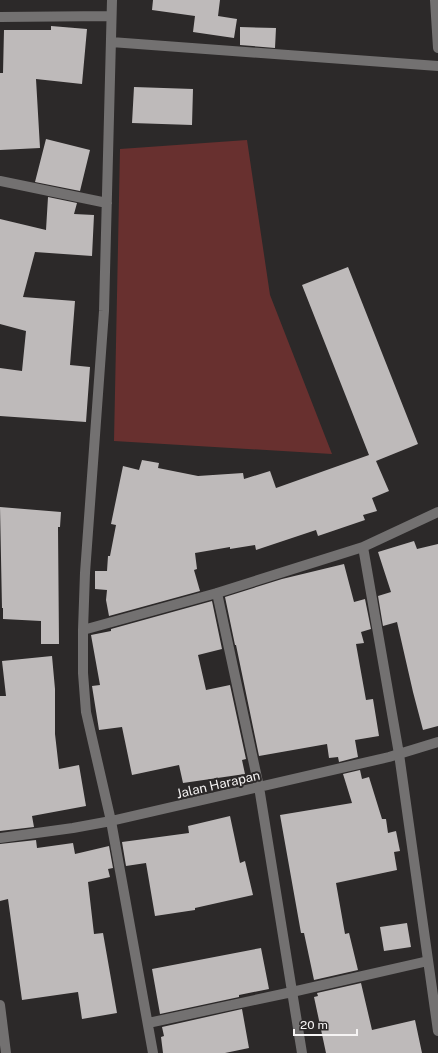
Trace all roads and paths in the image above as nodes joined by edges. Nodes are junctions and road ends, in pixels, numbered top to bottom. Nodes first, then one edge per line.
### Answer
1 (112, 0) edge
2 (435, 0) edge
3 (111, 16) junction
4 (0, 17) edge
5 (111, 42) junction
6 (438, 48) edge
7 (438, 66) edge
8 (0, 181) edge
9 (107, 203) junction
10 (438, 512) edge
11 (363, 547) junction
12 (217, 593) junction
13 (83, 630) junction
14 (438, 742) edge
15 (399, 754) junction
16 (259, 787) junction
17 (111, 821) junction
18 (0, 838) edge
19 (428, 961) junction
20 (292, 992) junction
21 (0, 1005) edge
22 (148, 1023) junction
23 (438, 1031) edge
24 (6, 1053) edge
25 (153, 1053) edge
26 (302, 1053) edge

1 - 3 street
2 - 6 street
3 - 4 street
3 - 5 street
5 - 7 street
5 - 9 street
8 - 9 street
9 - 13 street
10 - 11 street
11 - 12 street
11 - 15 street
12 - 13 street
12 - 16 street
13 - 17 street
14 - 15 street, Jalan Harapan
15 - 16 street, Jalan Harapan
15 - 19 street
16 - 17 street, Jalan Harapan
16 - 20 street
17 - 18 street, Jalan Harapan
17 - 22 street
19 - 20 street
19 - 23 street
20 - 22 street
20 - 26 street
21 - 24 street
22 - 25 street

